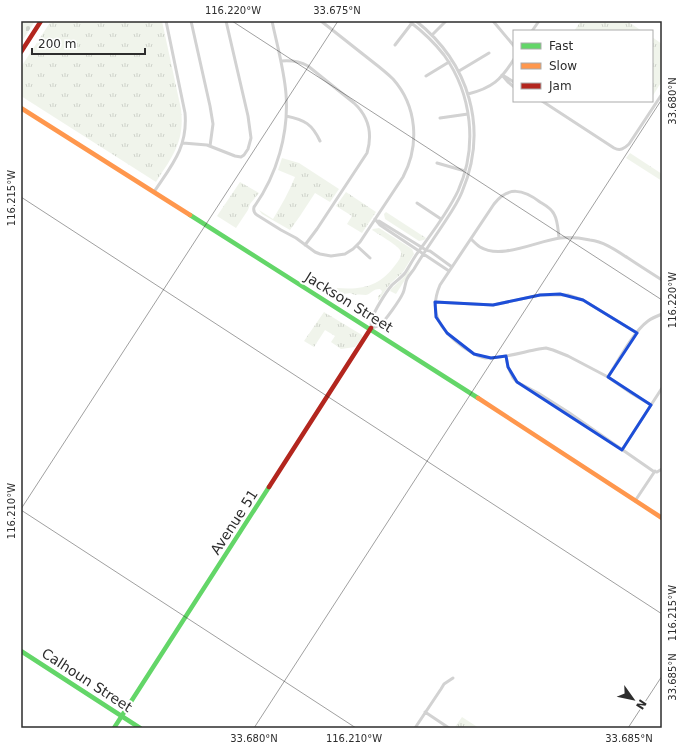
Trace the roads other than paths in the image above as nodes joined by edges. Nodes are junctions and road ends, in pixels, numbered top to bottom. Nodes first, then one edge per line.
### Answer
1 (41, 21) edge
2 (166, 21) edge
3 (191, 21) edge
4 (226, 21) edge
5 (272, 21) edge
6 (321, 21) edge
7 (416, 21) edge
8 (446, 21) edge
9 (493, 21) edge
10 (539, 21) edge
11 (411, 22) edge
12 (533, 30) edge
13 (432, 35) junction
14 (395, 45) dead end
15 (513, 45) edge
16 (21, 52) edge
17 (489, 53) dead end
18 (281, 61) junction
19 (513, 61) edge
20 (449, 62) junction
21 (458, 71) junction
22 (426, 76) dead end
23 (502, 76) junction
24 (513, 82) edge
25 (513, 86) edge
26 (662, 94) edge
27 (466, 95) junction
28 (544, 102) edge
29 (21, 108) edge
30 (468, 114) junction
31 (286, 116) junction
32 (440, 118) dead end
33 (320, 141) dead end
34 (183, 143) junction
35 (210, 146) junction
36 (437, 163) dead end
37 (465, 171) junction
38 (154, 192) junction
39 (417, 203) dead end
40 (375, 219) junction
41 (441, 219) junction
42 (559, 238) junction
43 (471, 239) junction
44 (305, 244) junction
45 (357, 246) junction
46 (421, 249) junction
47 (426, 250) junction
48 (424, 254) junction
49 (370, 258) dead end
50 (452, 266) junction
51 (449, 271) junction
52 (662, 280) edge
53 (435, 302) junction
54 (662, 314) edge
55 (371, 328) junction
56 (637, 333) junction
57 (506, 356) junction
58 (608, 377) junction
59 (662, 388) edge
60 (651, 405) junction
61 (622, 450) junction
62 (662, 469) edge
63 (655, 471) junction
64 (635, 501) junction
65 (662, 518) edge
66 (21, 651) edge
67 (453, 678) dead end
68 (425, 712) junction
69 (122, 716) junction
70 (114, 728) edge
71 (140, 728) edge
72 (415, 728) edge
73 (449, 728) edge

1 - 16 main road
2 - 34 street
3 - 35 street
4 - 35 street
5 - 18 street
6 - 40 street
7 - 13 street
8 - 13 street
9 - 15 street
10 - 12 street
11 - 14 street
11 - 20 street
13 - 21 street
17 - 21 street
18 - 31 street
18 - 44 street
19 - 23 street
20 - 22 street
20 - 27 street
21 - 27 street
23 - 24 street
23 - 25 street
23 - 27 street
26 - 28 street
27 - 30 street
27 - 47 street
29 - 38 main road, Jackson Street
30 - 32 street
30 - 37 street
31 - 33 street
31 - 44 street
34 - 35 street
34 - 38 street
36 - 37 street
37 - 41 street
38 - 55 main road, Jackson Street
39 - 41 street
40 - 45 street
40 - 46 street
41 - 46 street
42 - 43 street
42 - 43 street
42 - 52 street
43 - 50 street
44 - 45 street
45 - 49 street
46 - 47 street
46 - 48 street
46 - 55 street
47 - 48 street
47 - 50 street
48 - 51 street
48 - 55 street
50 - 51 street
51 - 53 street
53 - 56 street
53 - 57 street
54 - 56 street
55 - 64 main road, Jackson Street
55 - 69 main road, Avenue 51
56 - 58 street
57 - 58 street
57 - 61 street
58 - 60 street
59 - 60 street
60 - 61 street
61 - 63 street
62 - 63 street
63 - 64 street
64 - 65 main road, Jackson Street
66 - 69 main road, Calhoun Street
67 - 68 street
68 - 72 street
68 - 73 street
69 - 70 main road, Avenue 51
69 - 71 main road, Calhoun Street

